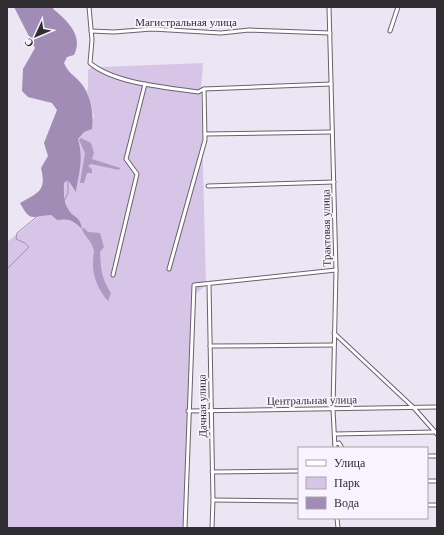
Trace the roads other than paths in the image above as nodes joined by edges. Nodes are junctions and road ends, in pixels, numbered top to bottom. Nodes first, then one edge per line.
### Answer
1 (90, 7) edge
2 (329, 7) edge
3 (398, 7) edge
4 (91, 31) junction
5 (390, 31) dead end
6 (330, 33) junction
7 (145, 84) junction
8 (331, 84) junction
9 (204, 89) junction
10 (332, 132) junction
11 (205, 134) junction
12 (334, 182) junction
13 (208, 186) dead end
14 (169, 269) dead end
15 (336, 270) junction
16 (113, 274) dead end
17 (209, 284) junction
18 (334, 334) junction
19 (334, 345) junction
20 (210, 346) junction
21 (437, 407) edge
22 (414, 408) junction
23 (334, 409) junction
24 (188, 411) junction
25 (211, 411) junction
26 (436, 432) edge
27 (335, 434) junction
28 (335, 444) joint
29 (341, 447) edge
30 (298, 471) edge
31 (212, 472) junction
32 (213, 500) junction
33 (298, 501) edge
34 (185, 528) edge
35 (212, 528) edge

1 - 4 street
2 - 6 street, Трактовая улица
3 - 5 street
4 - 6 street, Магистральная улица
4 - 7 street
6 - 8 street, Трактовая улица
7 - 9 street
7 - 16 street
8 - 9 street
8 - 10 street, Трактовая улица
9 - 11 street
10 - 11 street
10 - 12 street, Трактовая улица
11 - 14 street
12 - 13 street
12 - 15 street, Трактовая улица
15 - 17 street
15 - 18 street, Трактовая улица
17 - 20 street, Дачная улица
17 - 24 street
18 - 19 street, Трактовая улица
18 - 22 street
19 - 20 street
19 - 23 street, Трактовая улица
20 - 25 street, Дачная улица
21 - 22 street, Центральная улица
22 - 23 street, Центральная улица
22 - 26 street
23 - 25 street, Центральная улица
23 - 27 street, Трактовая улица
24 - 25 street, Центральная улица
24 - 34 street
25 - 31 street, Дачная улица
26 - 27 street
27 - 28 street, Трактовая улица
28 - 29 street
30 - 31 street
31 - 32 street, Дачная улица
32 - 33 street
32 - 35 street, Дачная улица

